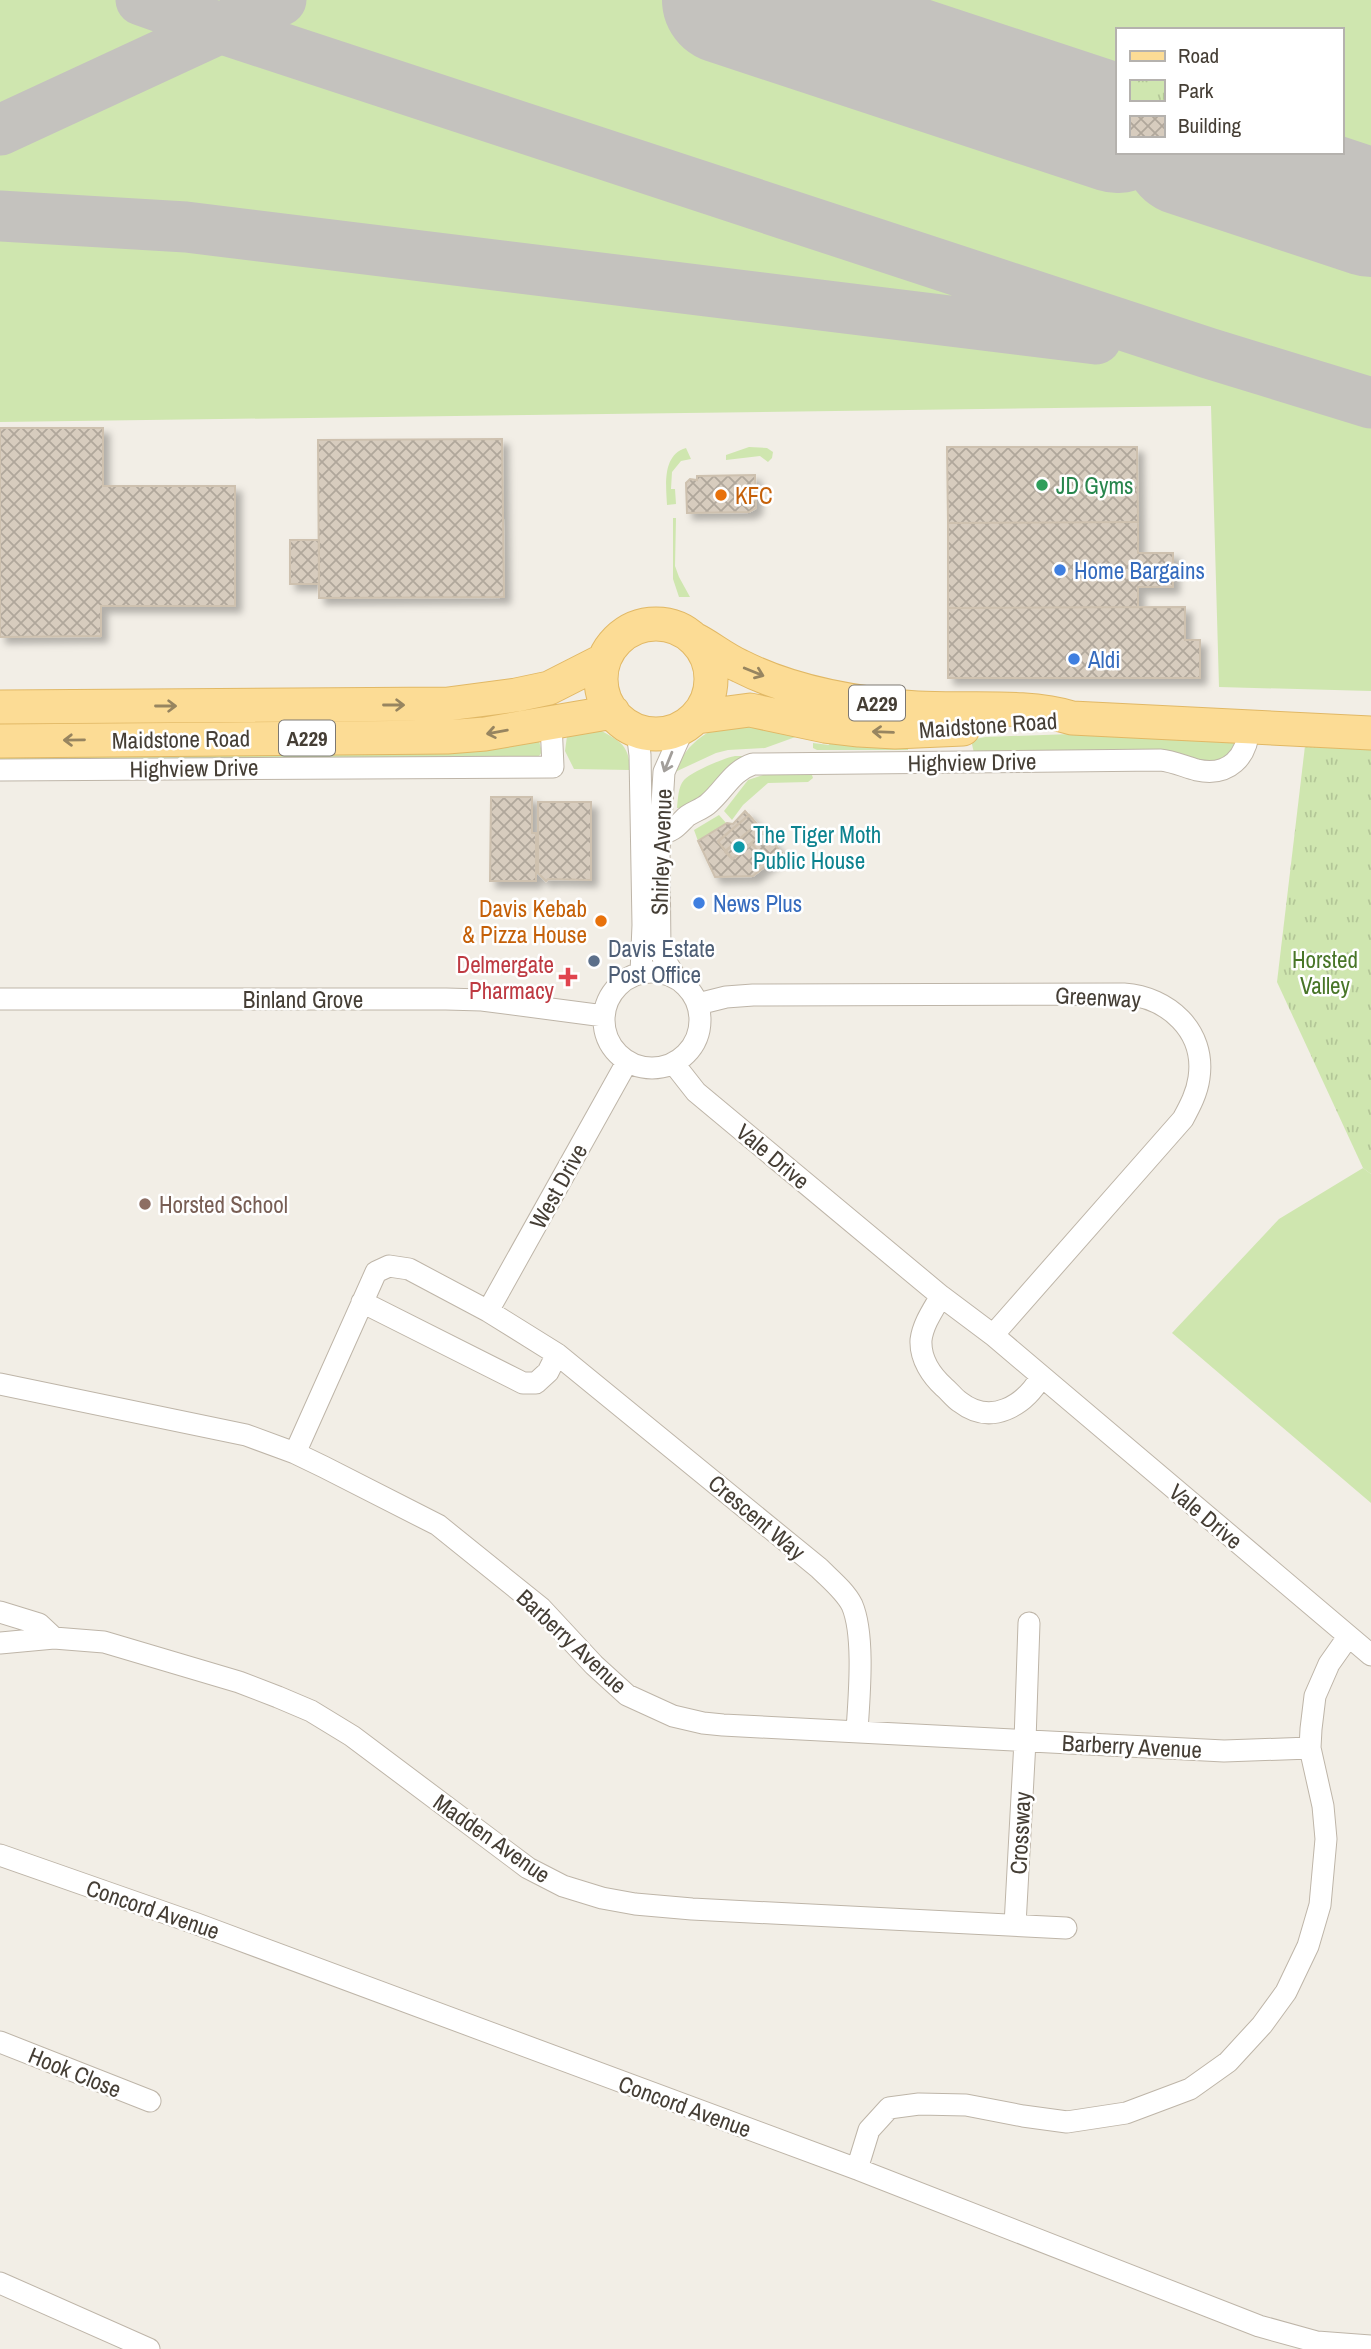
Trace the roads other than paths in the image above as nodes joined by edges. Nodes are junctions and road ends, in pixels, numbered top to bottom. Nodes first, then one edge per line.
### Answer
1 (694, 639) junction
2 (604, 660) junction
3 (0, 708) edge
4 (1072, 718) junction
5 (622, 720) junction
6 (691, 721) junction
7 (551, 723) junction
8 (1249, 728) junction
9 (1371, 733) edge
10 (0, 741) edge
11 (0, 770) edge
12 (660, 823) junction
13 (641, 973) junction
14 (676, 978) junction
15 (0, 999) edge
16 (698, 1004) junction
17 (604, 1016) junction
18 (627, 1062) junction
19 (674, 1064) junction
20 (941, 1296) junction
21 (362, 1302) junction
22 (488, 1311) junction
23 (993, 1335) junction
24 (557, 1354) junction
25 (1041, 1377) junction
26 (0, 1384) edge
27 (295, 1453) junction
28 (0, 1612) edge
29 (1029, 1623) dead end
30 (1348, 1637) junction
31 (54, 1638) junction
32 (0, 1643) edge
33 (1371, 1655) edge
34 (857, 1731) junction
35 (1025, 1741) junction
36 (1310, 1748) junction
37 (0, 1855) edge
38 (1015, 1925) junction
39 (1066, 1928) dead end
40 (0, 2042) edge
41 (149, 2101) dead end
42 (856, 2169) junction
43 (0, 2283) edge
44 (1371, 2346) edge
45 (149, 2349) edge

1 - 2 main road, A229
1 -> 4 main road, Maidstone Road / A229
1 - 6 main road
3 -> 2 main road, Maidstone Road / A229
2 - 5 main road
4 -> 6 main road, Maidstone Road / A229
4 - 8 main road, Maidstone Road / A229
5 - 6 main road, A229
5 - 7 main road, Maidstone Road / A229
5 - 13 street, Shirley Avenue
6 -> 12 street, Shirley Avenue
7 -> 10 main road, Maidstone Road / A229
7 - 11 street, Highview Drive
8 - 9 main road, Maidstone Road / A229
8 - 12 street, Highview Drive
12 - 14 street, Shirley Avenue
13 - 14 street
13 - 17 street
14 - 16 street, Shirley Avenue
15 - 17 street, Binland Grove
16 - 19 street
16 - 23 street, Greenway
17 - 18 street
18 - 19 street
18 - 22 street, West Drive
19 - 20 street, Vale Drive
20 - 23 street, Vale Drive
20 - 25 street
21 - 22 street, Crescent Way
21 - 24 street
21 - 27 street, Crescent Way
22 - 24 street, Crescent Way
23 - 25 street, Vale Drive
24 - 34 street, Crescent Way
25 - 30 street, Vale Drive
26 - 27 street, Barberry Avenue
27 - 34 street, Barberry Avenue
28 - 31 street, Madden Avenue
29 - 35 street, Crossway
30 - 33 street, Vale Drive
30 - 36 street
31 - 32 street
31 - 38 street, Madden Avenue
34 - 35 street, Barberry Avenue
35 - 36 street, Barberry Avenue
35 - 38 street, Crossway
36 - 42 street
37 - 42 street, Concord Avenue
38 - 39 street, Madden Avenue
40 - 41 street, Hook Close
42 - 44 street, Concord Avenue
43 - 45 street

